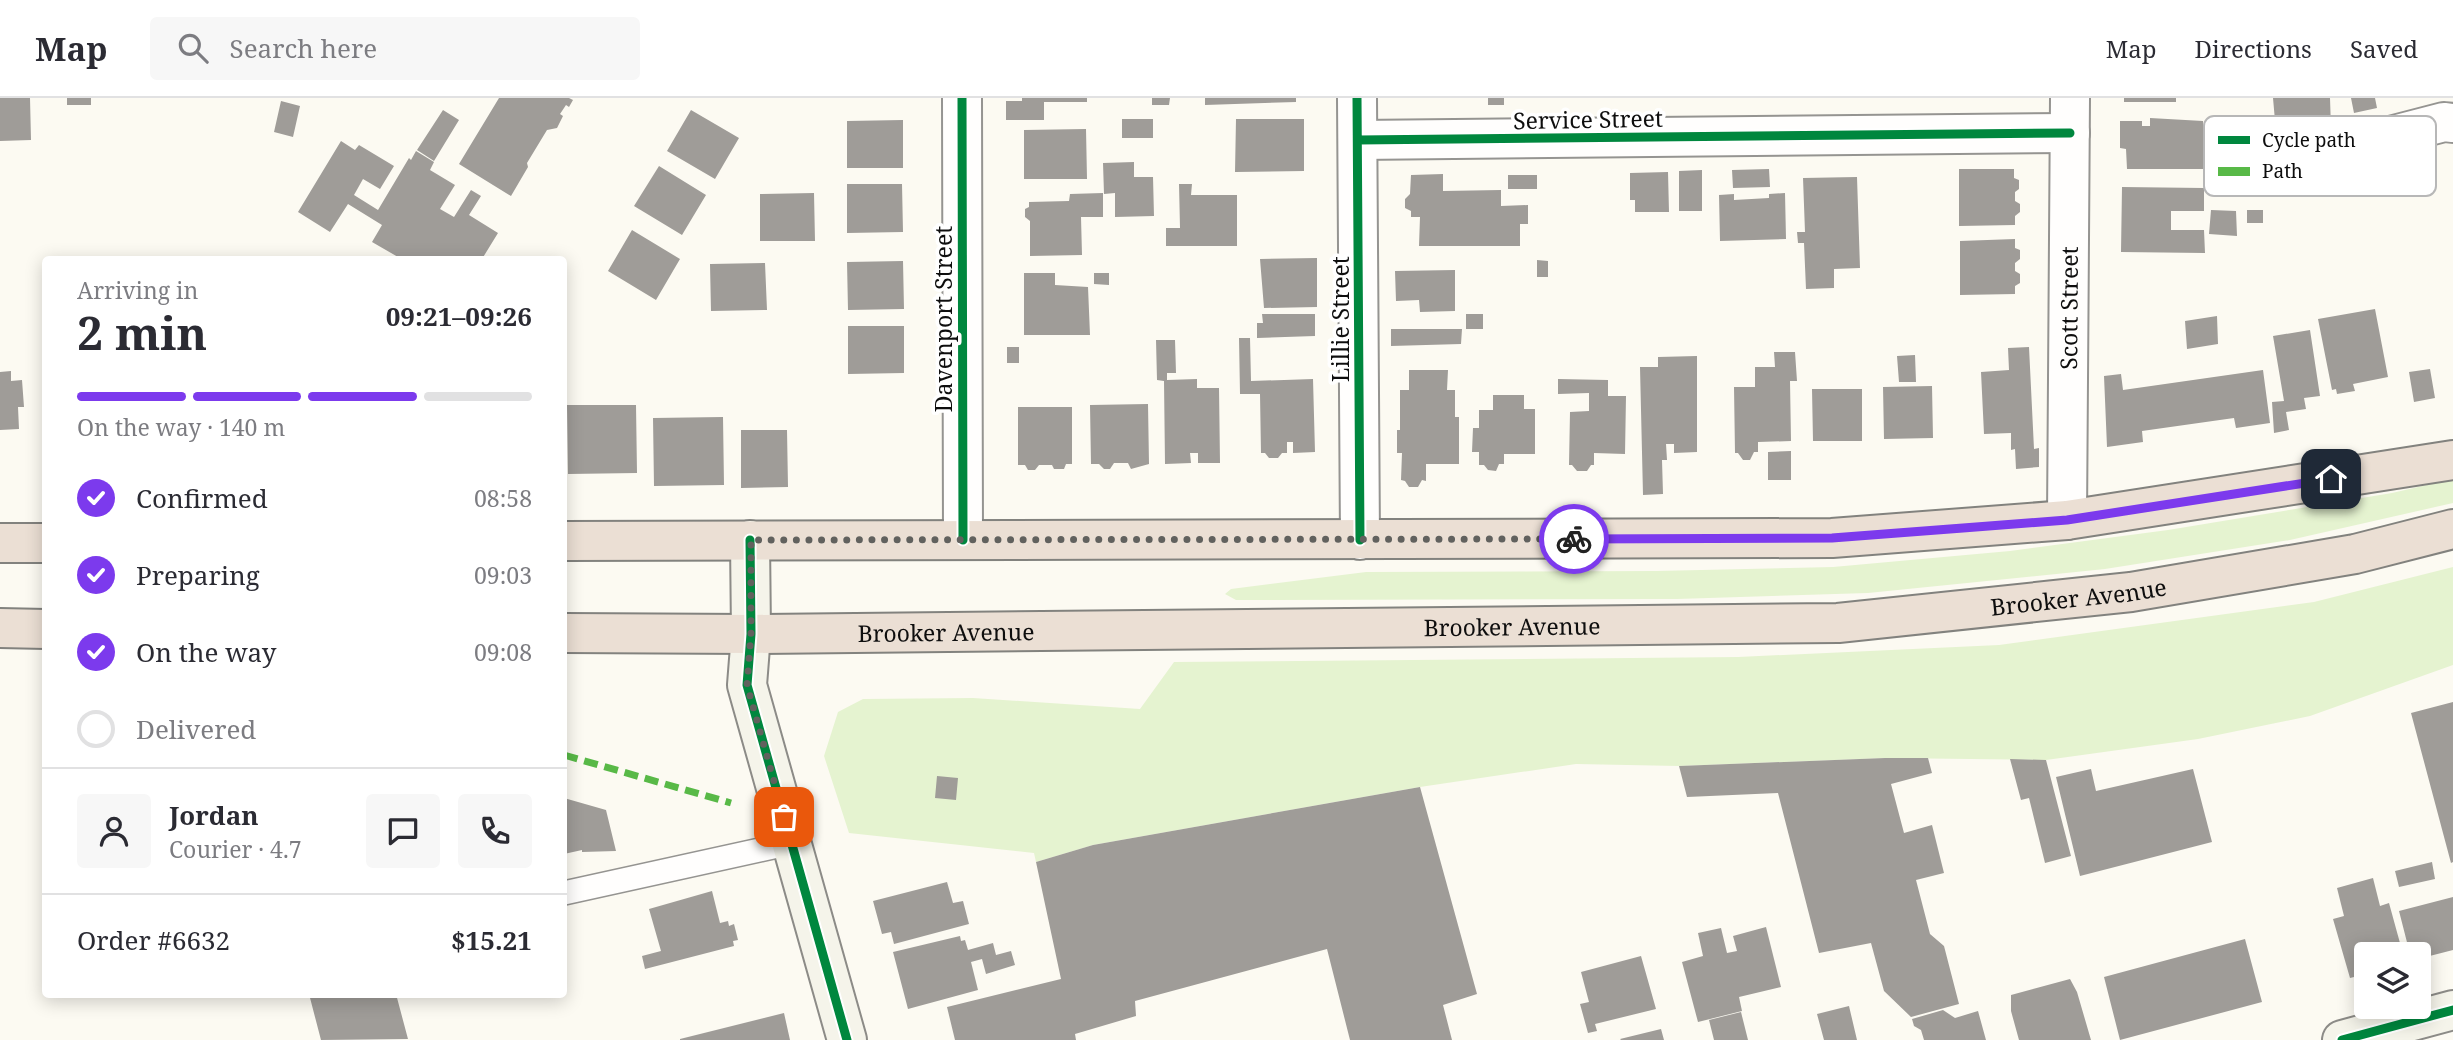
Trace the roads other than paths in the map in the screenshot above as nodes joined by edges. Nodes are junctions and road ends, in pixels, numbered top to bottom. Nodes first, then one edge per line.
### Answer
1 (962, 98) edge
2 (1357, 98) edge
3 (2070, 115) edge
4 (1358, 140) junction
5 (2453, 460) edge
6 (2067, 520) junction
7 (2453, 529) edge
8 (751, 540) junction
9 (963, 540) junction
10 (1360, 540) junction
11 (567, 541) edge
12 (0, 543) edge
13 (42, 543) edge
14 (2453, 544) edge
15 (2355, 554) junction
16 (0, 628) edge
17 (42, 629) edge
18 (567, 633) edge
19 (751, 634) junction
20 (791, 843) junction
21 (567, 892) edge
22 (2453, 1010) edge
23 (847, 1040) edge
24 (2342, 1040) edge

1 - 9 street, Davenport Street
2 - 4 street, Lillie Street
3 - 4 street, Service Street
3 - 6 street, Scott Street
4 - 10 street, Lillie Street
5 - 6 highway
6 - 10 highway
7 - 15 highway, Brooker Avenue
8 - 9 highway
8 - 11 highway
8 - 19 street
9 - 10 highway
12 - 13 highway
14 - 15 highway
15 - 19 highway, Brooker Avenue
16 - 17 highway
18 - 19 highway, Brooker Avenue
19 - 20 street
20 - 21 lane
20 - 23 street
22 - 24 street

